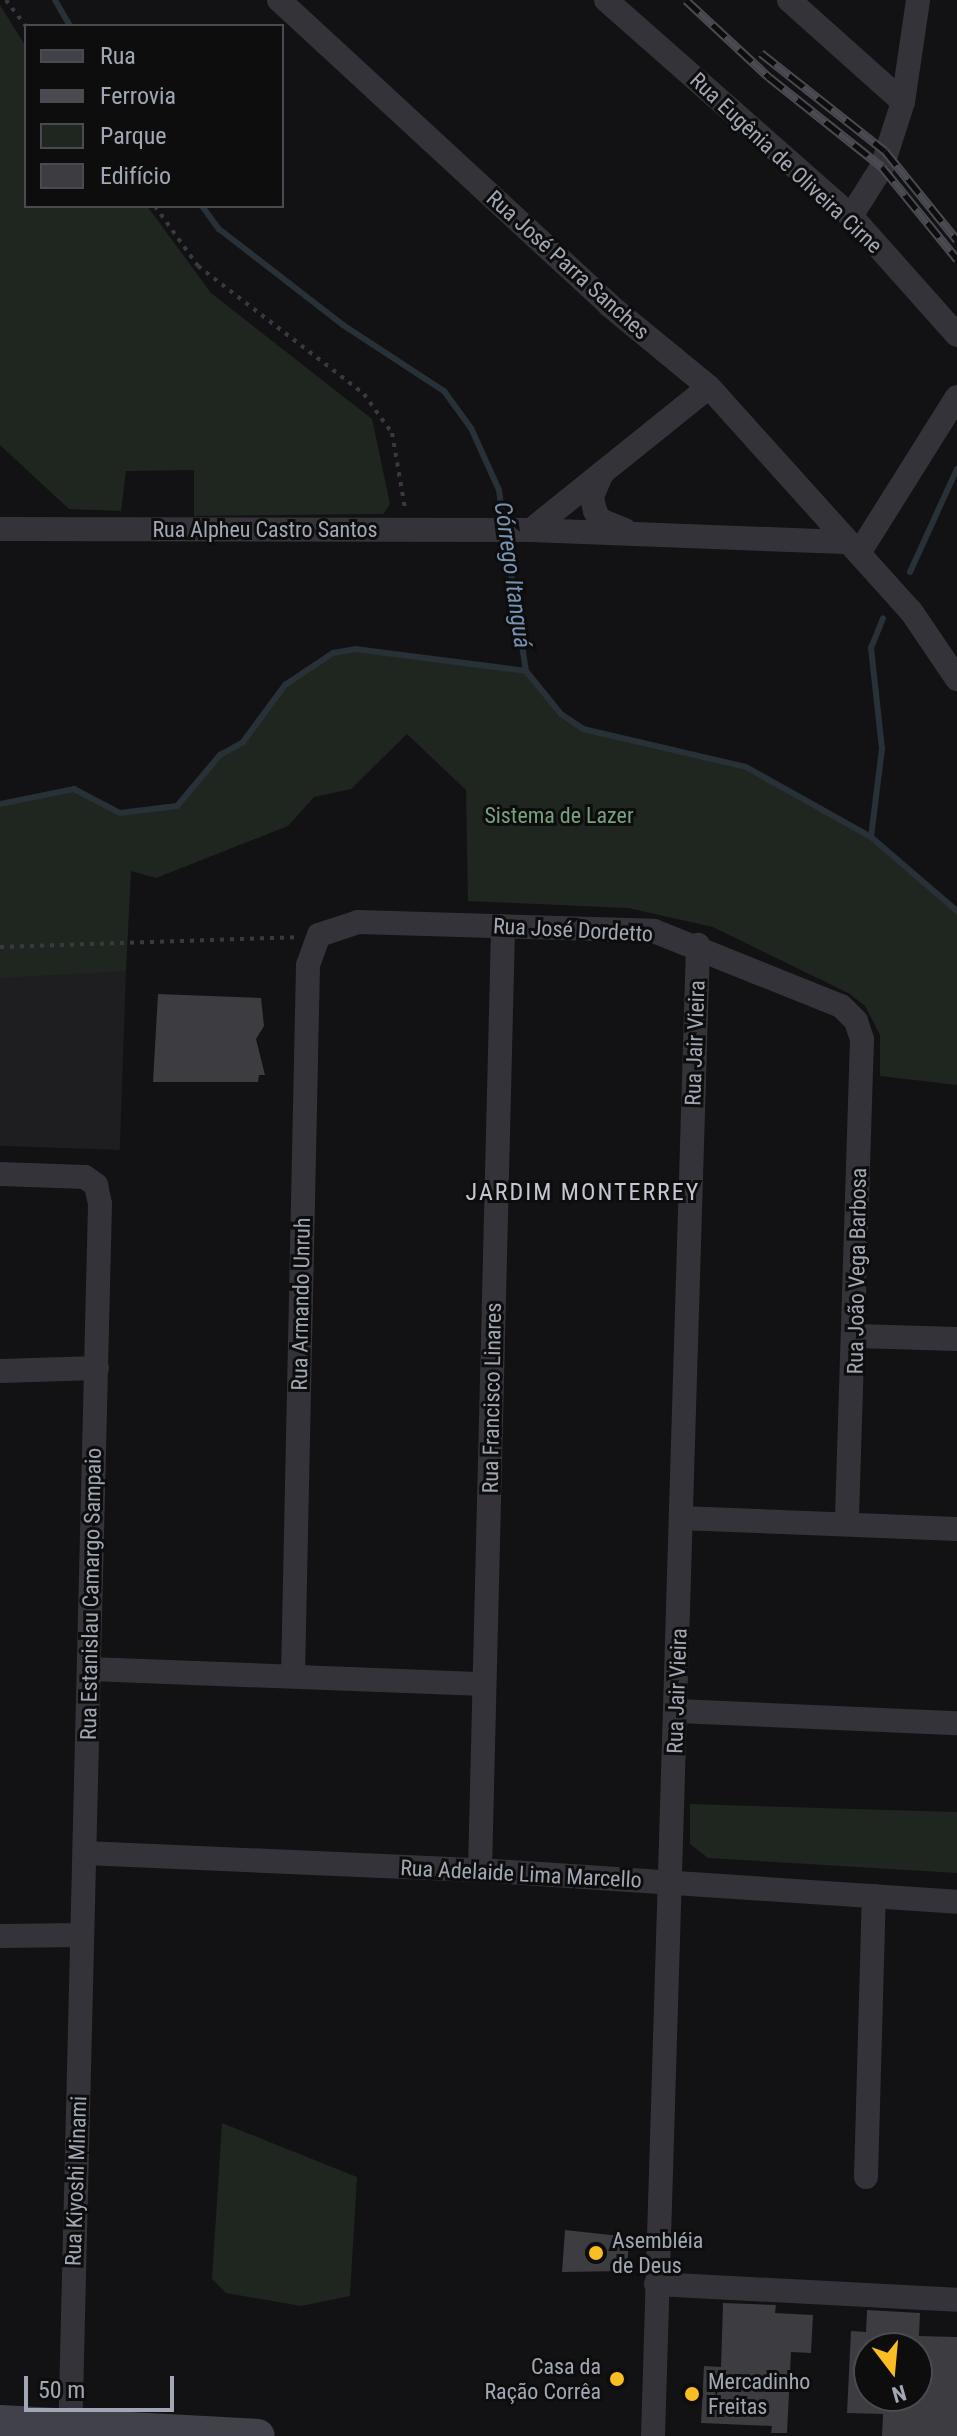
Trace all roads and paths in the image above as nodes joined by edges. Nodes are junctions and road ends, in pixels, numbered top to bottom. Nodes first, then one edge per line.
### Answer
1 (6, 0) edge
2 (279, 0) edge
3 (606, 0) edge
4 (789, 0) edge
5 (918, 0) edge
6 (24, 24) edge
7 (903, 102) junction
8 (156, 208) edge
9 (851, 216) junction
10 (957, 335) edge
11 (709, 387) junction
12 (957, 397) edge
13 (602, 473) junction
14 (0, 529) edge
15 (408, 530) junction
16 (528, 530) junction
17 (635, 532) junction
18 (852, 547) junction
19 (957, 679) edge
20 (503, 926) junction
21 (319, 935) junction
22 (698, 945) junction
23 (0, 947) edge
24 (856, 1021) joint
25 (0, 1174) edge
26 (856, 1336) junction
27 (957, 1339) edge
28 (97, 1368) junction
29 (0, 1371) edge
30 (681, 1518) junction
31 (847, 1523) junction
32 (957, 1529) edge
33 (90, 1669) junction
34 (293, 1675) junction
35 (484, 1684) junction
36 (678, 1711) junction
37 (957, 1723) edge
38 (85, 1853) junction
39 (480, 1870) junction
40 (671, 1883) junction
41 (874, 1896) junction
42 (957, 1902) edge
43 (82, 1935) junction
44 (0, 1936) edge
45 (866, 2177) dead end
46 (656, 2284) junction
47 (957, 2300) edge
48 (0, 2422) edge
49 (79, 2432) edge
50 (258, 2436) edge
51 (653, 2436) edge

1 - 6 path
2 - 11 street, Rua José Parra Sanches
3 - 9 street, Rua Eugênia de Oliveira Cirne
4 - 7 street
5 - 7 street
7 - 9 street
8 - 15 path
9 - 10 street, Rua Eugênia de Oliveira Cirne
11 - 13 street
11 - 18 street, Rua José Parra Sanches
12 - 18 street
13 - 16 street
13 - 17 street, Rua Alpheu Castro Santos
14 - 15 street, Rua Alpheu Castro Santos
15 - 16 street, Rua Alpheu Castro Santos
16 - 17 street, Rua Alpheu Castro Santos
17 - 18 street, Rua Alpheu Castro Santos
18 - 19 street, Rua José Parra Sanches
20 - 21 street, Rua José Dordetto
20 - 22 street, Rua José Dordetto
20 - 35 street, Rua Francisco Linares
21 - 23 path
21 - 34 street, Rua Armando Unruh
22 - 24 street, Rua José Dordetto
22 - 30 street, Rua Jair Vieira
24 - 26 street, Rua João Vega Barbosa
25 - 28 street, Rua Estanislau Camargo Sampaio
26 - 27 street
26 - 31 street, Rua João Vega Barbosa
28 - 29 street
28 - 33 street, Rua Estanislau Camargo Sampaio
30 - 31 street
30 - 36 street, Rua Jair Vieira
31 - 32 street
33 - 34 street
33 - 38 street, Rua Estanislau Camargo Sampaio
34 - 35 street
35 - 39 street, Rua Francisco Linares
36 - 37 street
36 - 40 street, Rua Jair Vieira
38 - 39 street, Rua Adelaide Lima Marcello
38 - 43 street, Rua Estanislau Camargo Sampaio
39 - 40 street, Rua Adelaide Lima Marcello
40 - 41 street, Rua Adelaide Lima Marcello
40 - 46 street, Rua Jair Vieira
41 - 42 street, Rua Adelaide Lima Marcello
41 - 45 street
43 - 44 street
43 - 49 street, Rua Kiyoshi Minami
46 - 47 street
46 - 51 street, Rua Jair Vieira
48 - 49 street
49 - 50 street

